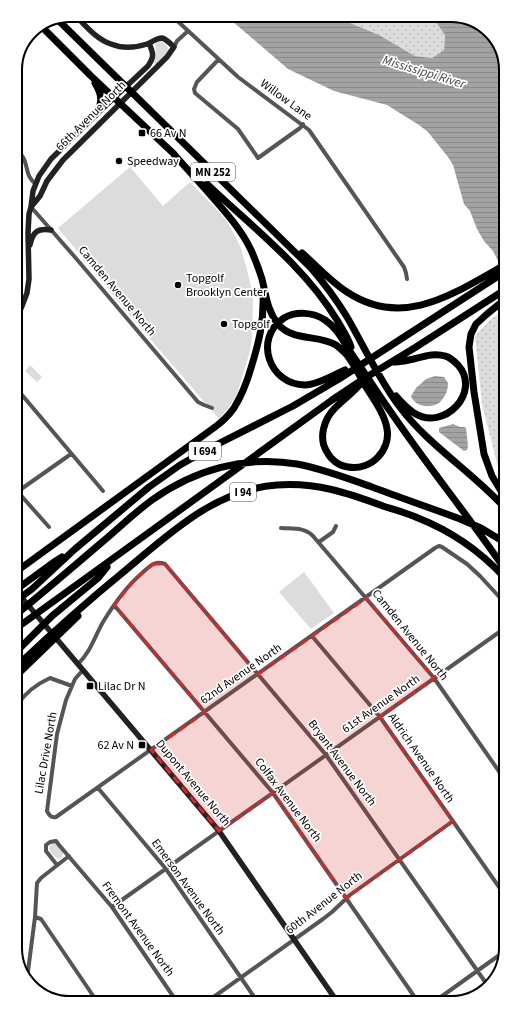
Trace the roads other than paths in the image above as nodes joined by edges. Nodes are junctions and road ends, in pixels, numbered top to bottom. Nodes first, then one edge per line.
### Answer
1 (82, 22) edge
2 (178, 22) edge
3 (61, 23) edge
4 (45, 29) edge
5 (188, 31) junction
6 (149, 43) junction
7 (174, 47) junction
8 (218, 60) junction
9 (91, 76) junction
10 (129, 89) junction
11 (114, 98) junction
12 (120, 103) junction
13 (96, 114) junction
14 (303, 124) junction
15 (172, 152) junction
16 (22, 156) edge
17 (36, 184) junction
18 (242, 200) junction
19 (31, 207) junction
20 (51, 230) junction
21 (28, 251) junction
22 (256, 262) junction
23 (499, 268) edge
24 (499, 276) edge
25 (407, 279) dead end
26 (499, 294) edge
27 (499, 305) edge
28 (22, 306) edge
29 (362, 344) junction
30 (354, 357) junction
31 (390, 363) junction
32 (346, 372) junction
33 (355, 387) junction
34 (22, 396) edge
35 (212, 408) dead end
36 (71, 454) junction
37 (22, 488) edge
38 (499, 488) edge
39 (103, 491) dead end
40 (22, 497) edge
41 (499, 501) edge
42 (336, 526) dead end
43 (49, 527) dead end
44 (281, 528) dead end
45 (499, 539) edge
46 (319, 542) junction
47 (76, 549) junction
48 (115, 557) junction
49 (499, 561) edge
50 (22, 568) edge
51 (499, 572) edge
52 (22, 586) edge
53 (69, 590) junction
54 (100, 591) junction
55 (22, 596) edge
56 (22, 596) edge
57 (499, 597) edge
58 (366, 598) junction
59 (114, 605) junction
60 (22, 610) edge
61 (22, 624) edge
62 (22, 630) edge
63 (499, 632) edge
64 (312, 636) junction
65 (22, 646) edge
66 (22, 661) edge
67 (78, 664) junction
68 (22, 670) edge
69 (84, 670) junction
70 (258, 674) junction
71 (434, 678) junction
72 (72, 686) junction
73 (22, 698) edge
74 (205, 712) junction
75 (380, 716) junction
76 (151, 750) junction
77 (326, 755) junction
78 (499, 771) edge
79 (98, 788) junction
80 (273, 793) junction
81 (54, 818) joint
82 (453, 821) junction
83 (219, 831) junction
84 (69, 856) junction
85 (399, 859) junction
86 (57, 865) junction
87 (166, 869) junction
88 (499, 887) edge
89 (346, 898) junction
90 (112, 907) junction
91 (35, 917) junction
92 (294, 940) junction
93 (499, 955) edge
94 (477, 971) junction
95 (28, 972) edge
96 (240, 978) junction
97 (485, 982) edge
98 (93, 996) edge
99 (173, 996) edge
100 (216, 996) edge
101 (253, 996) edge
102 (333, 996) edge
103 (413, 996) edge
104 (442, 996) edge

1 - 6 street
2 - 5 street, Willow Lane
3 - 10 highway, MN 252
4 - 9 highway
5 - 7 street, 66th Avenue North
5 - 8 street, Willow Lane
6 - 7 street
6 - 10 street, 66th Avenue North
7 - 10 street, 66th Avenue North
8 - 14 street, Willow Lane
8 - 14 street
9 - 11 highway
9 - 13 highway
10 - 11 street, 66th Avenue North
10 - 12 street, 66th Avenue North
10 - 18 highway, MN 252
11 - 12 highway
11 - 13 street, 66th Avenue North
12 - 15 highway
12 - 19 street, 66th Avenue North
13 - 17 street, 66th Avenue North
14 - 25 street, Willow Lane
15 - 22 highway
15 - 30 highway
16 - 17 street
17 - 19 street, 66th Avenue North
18 - 23 highway
18 - 29 highway
19 - 20 street, Camden Avenue North
19 - 21 street, 66th Avenue North
20 - 21 street
20 - 35 street, Camden Avenue North
21 - 28 street, 66th Avenue North
22 - 33 highway
22 - 50 highway
24 - 32 highway, I 694
26 - 31 highway, I 694
27 - 38 highway
29 - 31 highway
29 - 41 highway
30 - 32 highway
30 - 49 highway
31 - 33 highway, I 694
32 - 47 highway, I 694
33 - 48 highway, I 694
34 - 36 street
36 - 37 street
36 - 39 street
40 - 43 street
42 - 46 street
44 - 46 street, Camden Avenue North
45 - 60 highway, I 94
46 - 58 street, Camden Avenue North
47 - 52 highway
47 - 55 highway, I 694
48 - 53 highway, I 694
48 - 65 highway
51 - 54 highway, I 94
53 - 61 highway, I 694
53 - 62 highway
54 - 66 highway, I 94
54 - 68 highway
56 - 67 street, Dupont Avenue North
57 - 58 street, 62nd Avenue North
58 - 64 street, 62nd Avenue North
58 - 71 street, Camden Avenue North
59 - 67 street
59 - 70 street, Bryant Avenue North
59 - 74 street, Colfax Avenue North
63 - 71 street, 61st Avenue North
64 - 70 street, 62nd Avenue North
64 - 75 street, Aldrich Avenue North
67 - 69 street, Dupont Avenue North
69 - 72 street, Lilac Drive North
69 - 76 street, Dupont Avenue North
70 - 74 street, 62nd Avenue North
70 - 77 street, Bryant Avenue North
71 - 75 street, 61st Avenue North
71 - 78 street, Camden Avenue North
72 - 73 street
72 - 81 street, Lilac Drive North
74 - 76 street, 62nd Avenue North
74 - 80 street, Colfax Avenue North
75 - 77 street, 61st Avenue North
75 - 82 street, Aldrich Avenue North
76 - 79 street, 62nd Avenue North
76 - 83 street, Dupont Avenue North
77 - 80 street, 61st Avenue North
77 - 85 street, Bryant Avenue North
79 - 81 street, 62nd Avenue North
79 - 87 street, Emerson Avenue North
80 - 83 street, 61st Avenue North
80 - 89 street, Colfax Avenue North
82 - 85 street, 60th Avenue North
82 - 88 street, Aldrich Avenue North
83 - 87 street, 61st Avenue North
83 - 92 street, Dupont Avenue North
84 - 86 street
84 - 86 street, Fremont Avenue North
84 - 90 street, Fremont Avenue North
85 - 89 street, 60th Avenue North
85 - 94 street, Bryant Avenue North
86 - 91 street
87 - 90 street, 61st Avenue North
87 - 96 street, Emerson Avenue North
89 - 92 street, 60th Avenue North
89 - 103 street, Colfax Avenue North
90 - 99 street, Fremont Avenue North
91 - 95 street
91 - 98 street
92 - 96 street, 60th Avenue North
92 - 102 street, Dupont Avenue North
93 - 94 street
94 - 97 street, Bryant Avenue North
94 - 104 street
96 - 100 street, 60th Avenue North
96 - 101 street, Emerson Avenue North

